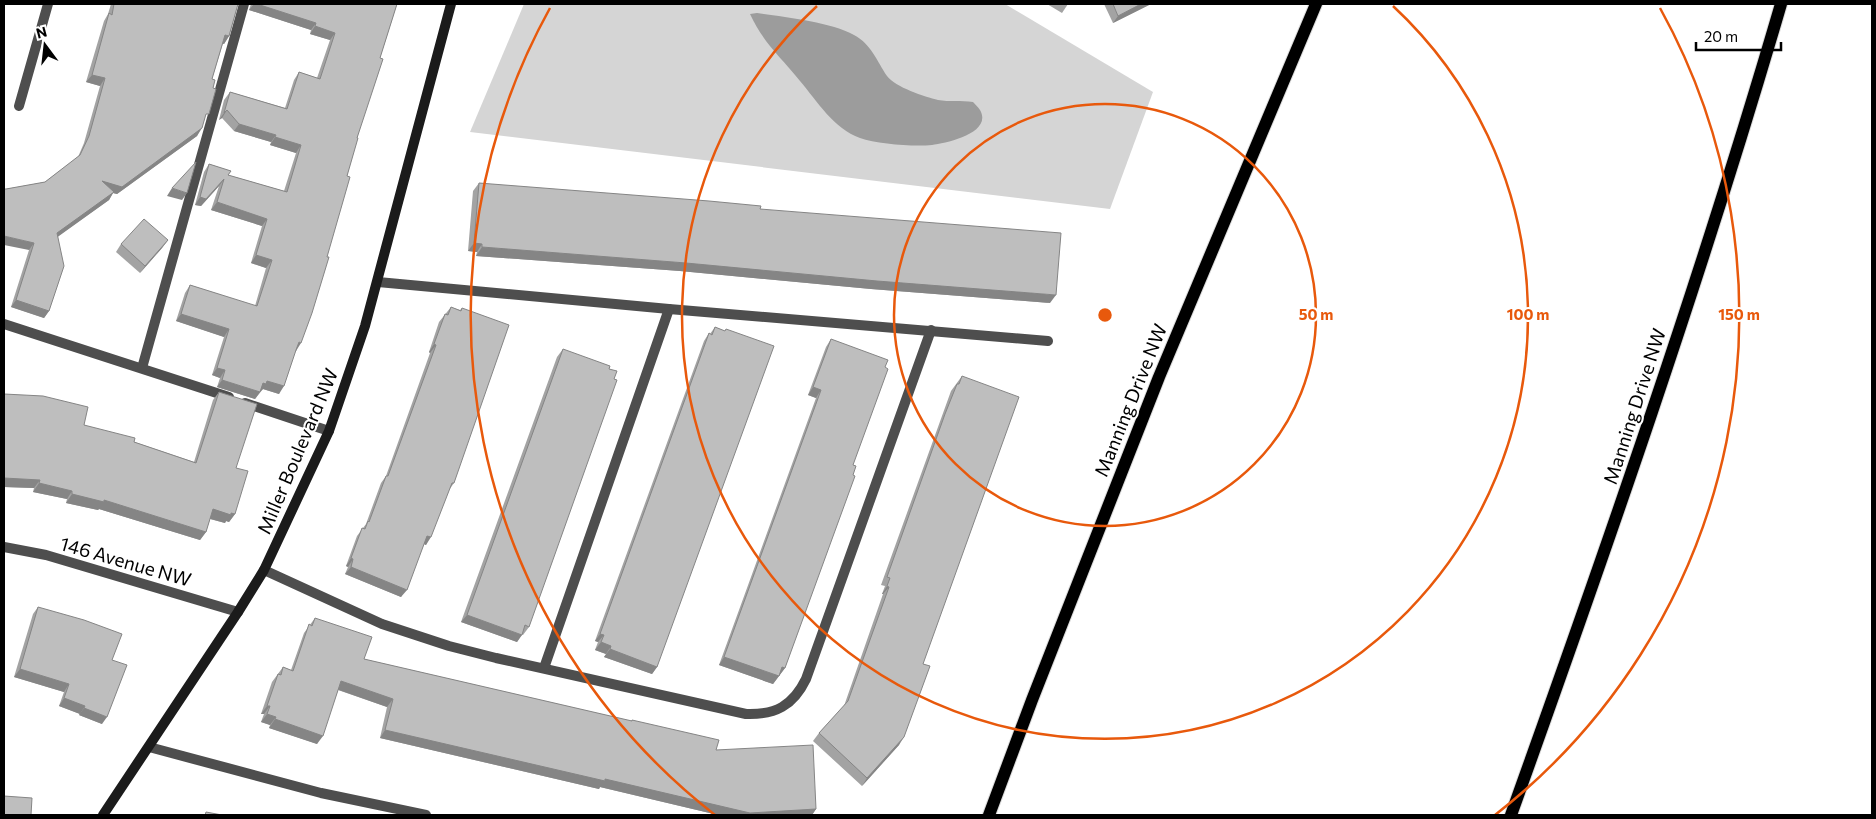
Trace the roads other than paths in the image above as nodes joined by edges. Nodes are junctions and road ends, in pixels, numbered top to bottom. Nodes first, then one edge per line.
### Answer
1 (48, 4) edge
2 (244, 4) edge
3 (451, 4) edge
4 (1316, 4) edge
5 (1781, 4) edge
6 (19, 106) dead end
7 (378, 282) junction
8 (669, 309) junction
9 (4, 324) edge
10 (932, 330) junction
11 (1048, 341) dead end
12 (142, 368) junction
13 (329, 431) junction
14 (4, 548) edge
15 (264, 570) junction
16 (238, 612) junction
17 (544, 668) junction
18 (149, 747) junction
19 (103, 815) edge
20 (426, 815) edge
21 (989, 815) edge
22 (1511, 815) edge

1 - 6 street
2 - 12 street
3 - 7 street, Miller Boulevard NW
4 - 21 main road, Manning Drive NW
5 - 22 main road, Manning Drive NW
7 - 8 street
7 - 13 street, Miller Boulevard NW
8 - 10 street
8 - 17 street
9 - 12 street
10 - 11 street
10 - 17 street
12 - 13 street
13 - 15 street, Miller Boulevard NW
14 - 16 street, 146 Avenue NW
15 - 16 street, Miller Boulevard NW
15 - 17 street
16 - 18 street, Miller Boulevard NW
18 - 19 street, Miller Boulevard NW
18 - 20 street

